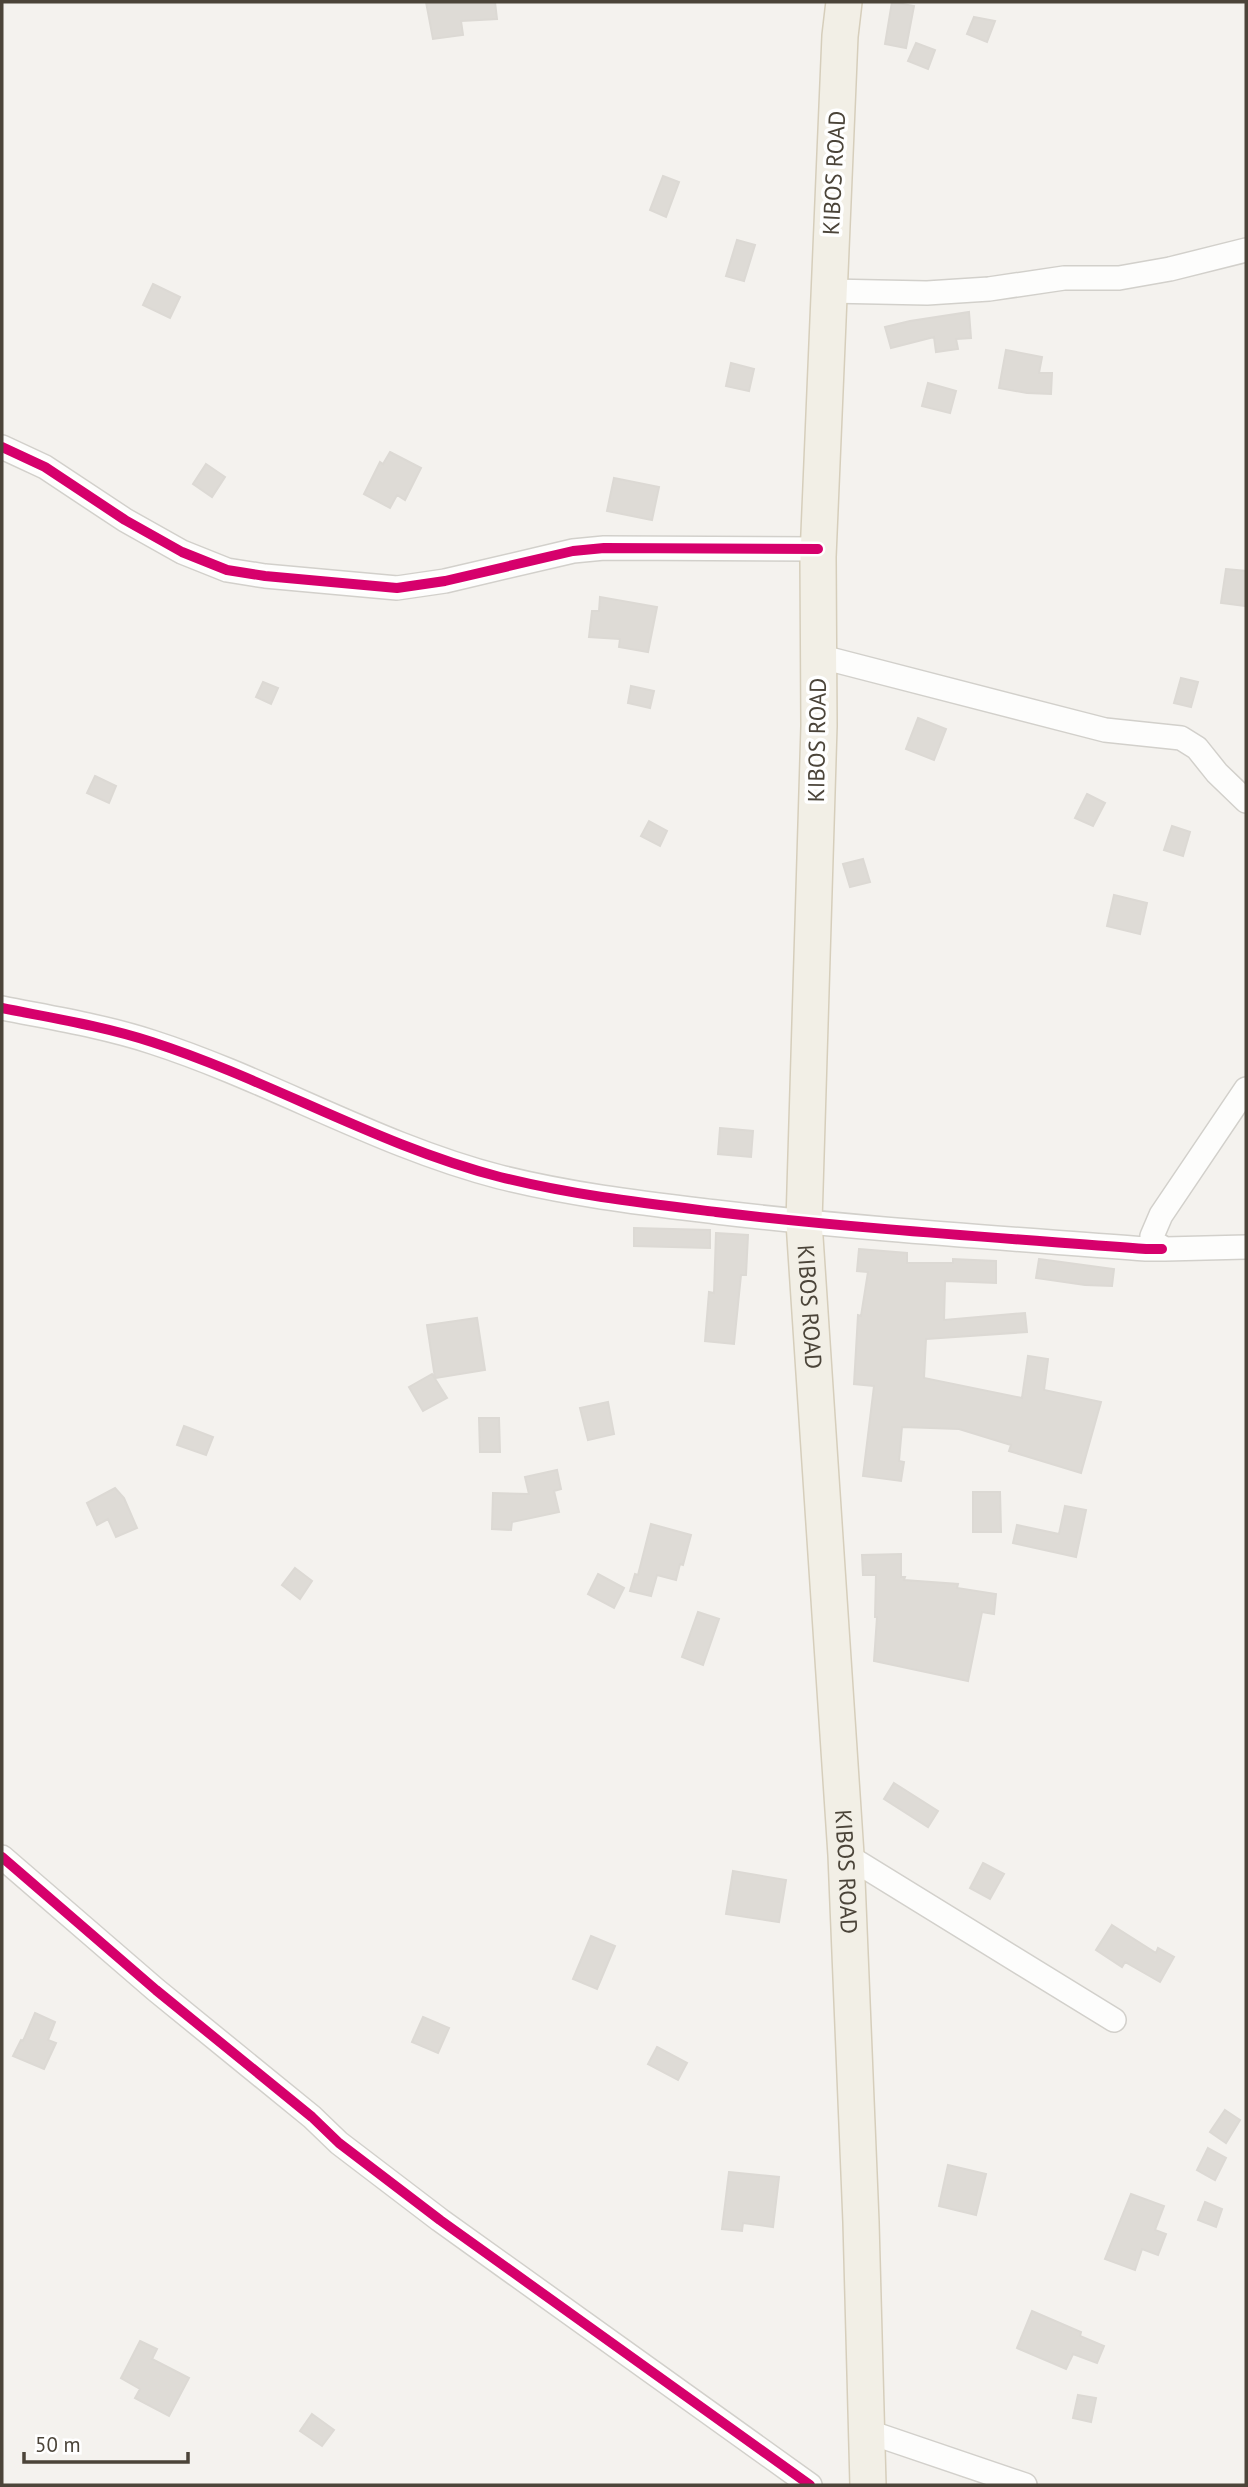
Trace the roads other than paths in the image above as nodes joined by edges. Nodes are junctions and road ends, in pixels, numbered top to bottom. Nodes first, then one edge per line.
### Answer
1 (845, 2) edge
2 (1246, 250) edge
3 (829, 291) junction
4 (2, 447) edge
5 (818, 550) junction
6 (818, 656) junction
7 (1246, 801) edge
8 (2, 1009) edge
9 (1246, 1089) edge
10 (804, 1222) junction
11 (1246, 1247) edge
12 (1162, 1249) junction
13 (846, 1855) junction
14 (2, 1857) edge
15 (1114, 2020) dead end
16 (866, 2431) junction
17 (810, 2485) edge
18 (868, 2485) edge
19 (1025, 2485) edge

1 - 3 main road, KIBOS ROAD
2 - 3 street
3 - 5 main road, KIBOS ROAD
4 - 5 street
5 - 6 main road, KIBOS ROAD
6 - 7 street
6 - 10 main road, KIBOS ROAD
8 - 10 street
9 - 12 street
10 - 12 street
10 - 13 main road, KIBOS ROAD
11 - 12 street
13 - 15 street
13 - 16 main road, KIBOS ROAD
14 - 17 street
16 - 18 main road, KIBOS ROAD
16 - 19 street

